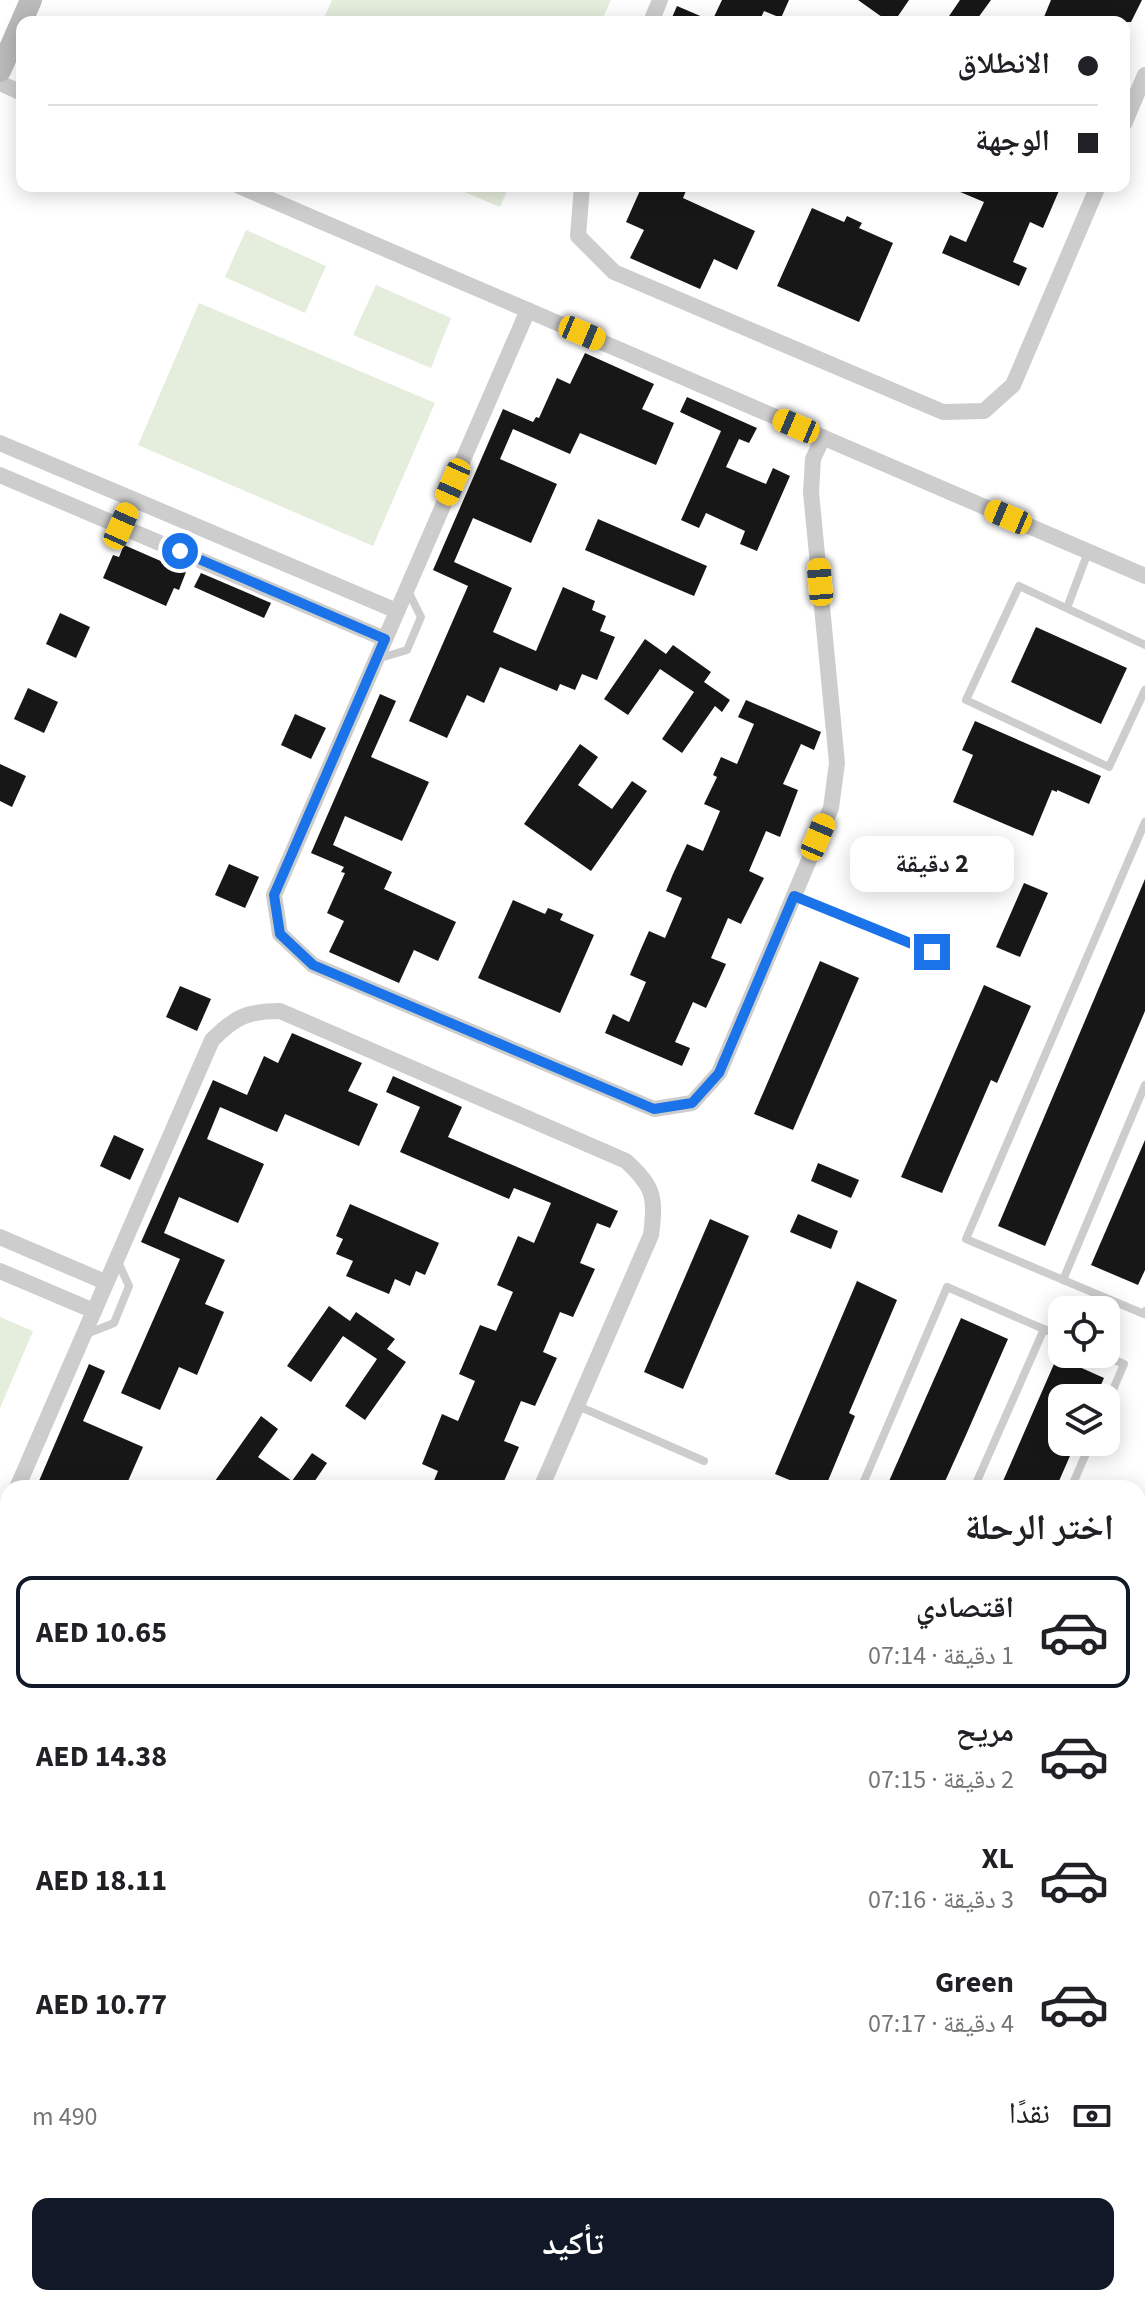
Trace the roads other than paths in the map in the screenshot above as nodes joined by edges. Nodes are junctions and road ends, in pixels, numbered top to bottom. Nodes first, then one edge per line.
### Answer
1 (16, 34) edge
2 (0, 71) edge
3 (1145, 75) edge
4 (1130, 110) edge
5 (253, 192) edge
6 (582, 192) edge
7 (1095, 192) edge
8 (528, 310) junction
9 (823, 437) junction
10 (0, 443) edge
11 (0, 475) edge
12 (133, 499) junction
13 (121, 526) junction
14 (1088, 551) junction
15 (1145, 576) edge
16 (407, 589) junction
17 (1067, 608) junction
18 (397, 611) junction
19 (385, 639) junction
20 (1145, 645) edge
21 (376, 659) junction
22 (1145, 690) edge
23 (1145, 822) edge
24 (794, 896) junction
25 (932, 952) dead end
26 (1145, 1085) edge
27 (0, 1237) edge
28 (116, 1258) junction
29 (0, 1271) edge
30 (1063, 1280) junction
31 (105, 1282) junction
32 (94, 1311) junction
33 (1145, 1311) edge
34 (1044, 1329) junction
35 (1048, 1331) edge
36 (83, 1336) junction
37 (1120, 1362) edge
38 (1115, 1384) edge
39 (577, 1405) junction
40 (1085, 1456) edge
41 (704, 1461) dead end
42 (20, 1480) edge
43 (544, 1480) edge
44 (864, 1480) edge
45 (978, 1480) edge
46 (1074, 1480) edge

1 - 2 main road
3 - 4 street
5 - 8 street
6 - 7 street
8 - 9 street
8 - 16 street
9 - 14 street
9 - 24 street
10 - 12 street
11 - 13 street
12 - 13 street
12 - 18 street
13 - 19 street
14 - 15 street
14 - 17 lane
16 - 18 street
16 - 21 lane
17 - 20 lane
17 - 22 lane
18 - 19 street
19 - 21 street
21 - 24 street
23 - 30 lane
24 - 25 lane
26 - 30 lane
27 - 31 street
28 - 31 street
28 - 36 lane
28 - 39 street
29 - 32 street
30 - 33 lane
31 - 32 street
32 - 36 street
34 - 35 lane
34 - 44 lane
34 - 45 lane
36 - 42 street
37 - 38 lane
39 - 41 lane
39 - 43 street
40 - 46 lane

